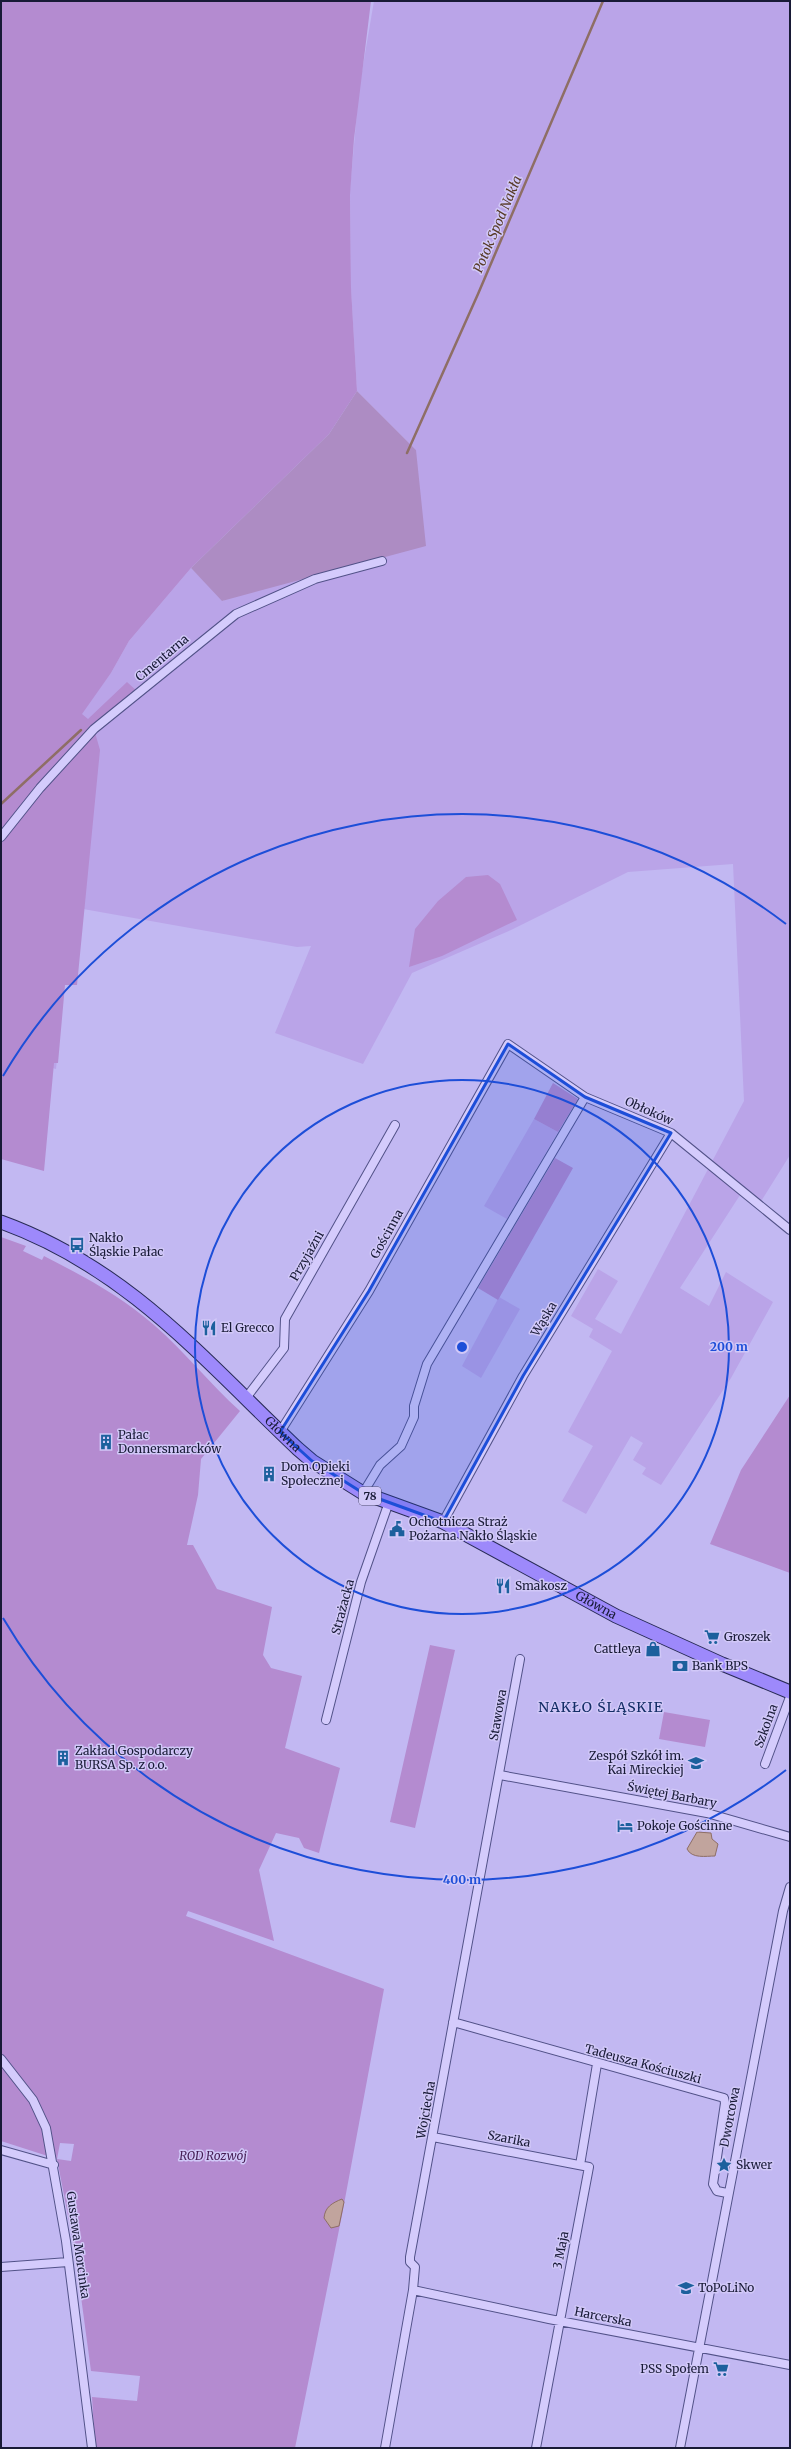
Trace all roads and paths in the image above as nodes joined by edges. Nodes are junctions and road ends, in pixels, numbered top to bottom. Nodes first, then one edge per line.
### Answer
1 (382, 561) dead end
2 (1, 837) edge
3 (508, 1044) joint
4 (585, 1097) junction
5 (396, 1125) dead end
6 (671, 1133) junction
7 (1, 1222) edge
8 (790, 1230) edge
9 (246, 1398) junction
10 (280, 1432) junction
11 (362, 1493) junction
12 (389, 1502) junction
13 (443, 1522) junction
14 (520, 1659) dead end
15 (789, 1690) edge
16 (326, 1720) dead end
17 (765, 1764) dead end
18 (500, 1775) junction
19 (790, 1837) edge
20 (790, 1887) edge
21 (453, 2022) junction
22 (1, 2059) edge
23 (597, 2064) junction
24 (433, 2137) junction
25 (1, 2150) edge
26 (54, 2165) junction
27 (580, 2165) junction
28 (727, 2193) junction
29 (68, 2262) junction
30 (1, 2267) edge
31 (413, 2290) junction
32 (559, 2321) junction
33 (699, 2347) junction
34 (790, 2365) edge
35 (92, 2448) edge
36 (385, 2448) edge
37 (536, 2448) edge
38 (680, 2448) edge

1 - 2 street, Cmentarna
3 - 4 street, Obłoków
3 - 10 street, Gościnna
4 - 6 street, Obłoków
4 - 11 street
5 - 9 street, Przyjaźni
6 - 8 street, Obłoków
6 - 13 street, Wąska
7 - 9 main road, Główna / 78
9 - 10 main road, Główna / 78
10 - 11 main road, Główna / 78
11 - 12 main road, Główna / 78
12 - 13 main road, Główna / 78
12 - 16 street, Strażacka
13 - 15 main road, Główna / 78
14 - 18 street, Stawowa
15 - 17 street, Szkolna
18 - 19 street, Świętej Barbary
18 - 21 street, Wojciecha
20 - 28 street, Dworcowa
21 - 23 street, Tadeusza Kościuszki
21 - 24 street, Wojciecha
22 - 26 street, Gustawa Morcinka
23 - 27 street
23 - 28 street, Tadeusza Kościuszki
24 - 27 street, Szarika
24 - 31 street, Wojciecha
25 - 26 street
26 - 29 street, Gustawa Morcinka
27 - 32 street, 3 Maja
28 - 33 street, Dworcowa
29 - 30 street
29 - 35 street, Gustawa Morcinka
31 - 32 street, Harcerska
31 - 36 street, Wojciecha
32 - 33 street, Harcerska
32 - 37 street, 3 Maja
33 - 34 street, Harcerska
33 - 38 street, Dworcowa

